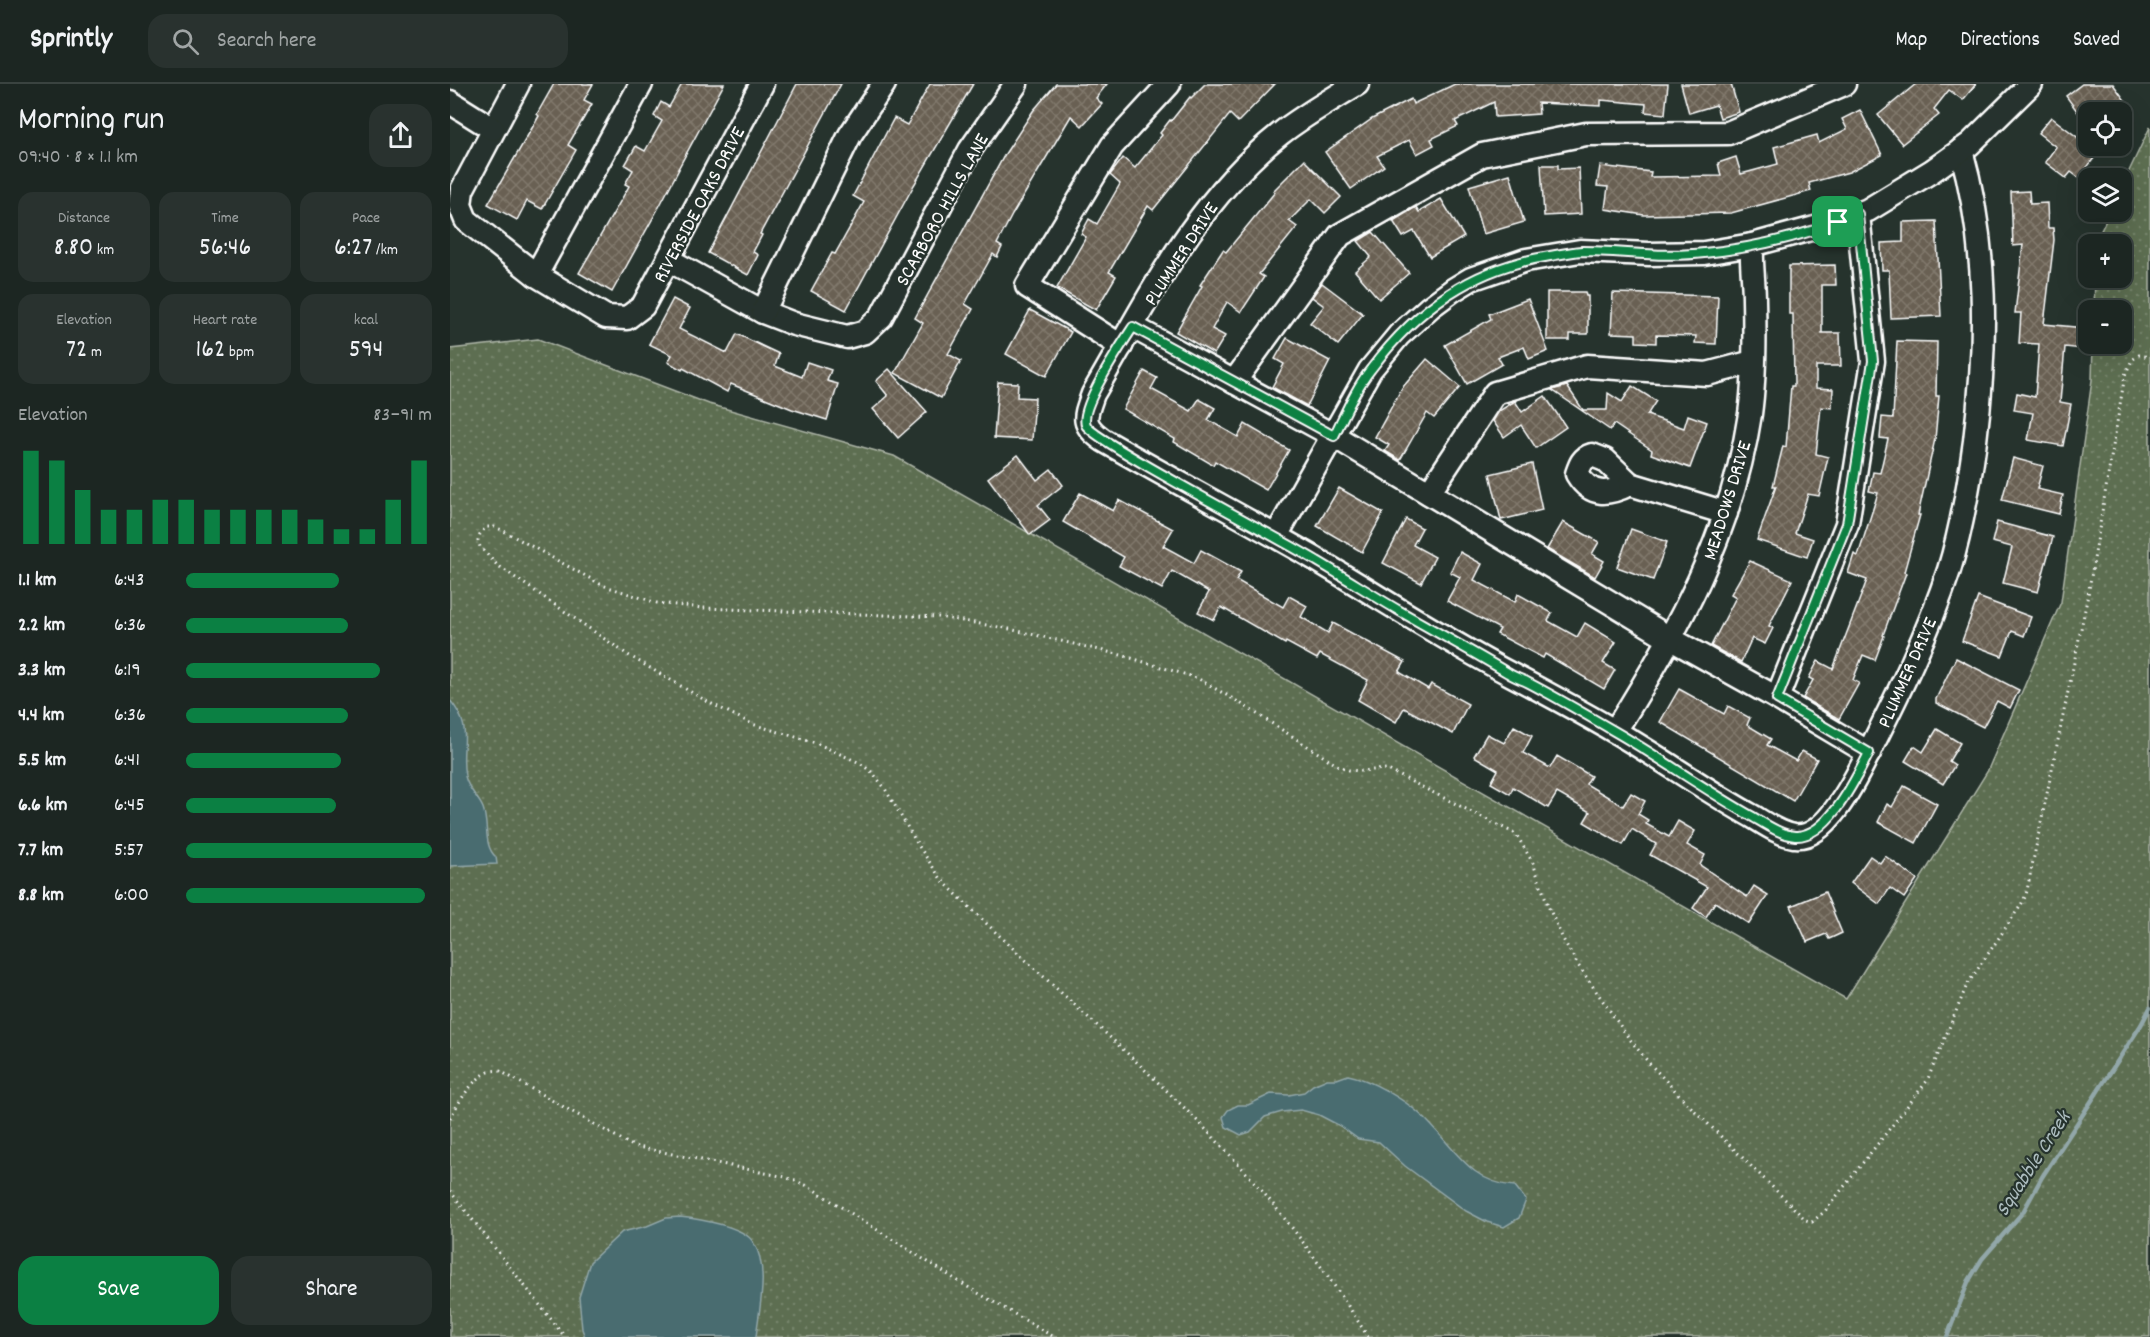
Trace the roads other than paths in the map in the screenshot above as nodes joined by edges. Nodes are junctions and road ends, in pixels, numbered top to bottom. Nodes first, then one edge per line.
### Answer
1 (518, 84) edge
2 (641, 84) edge
3 (762, 84) edge
4 (884, 84) edge
5 (1016, 84) edge
6 (1169, 84) edge
7 (1357, 84) edge
8 (1844, 84) edge
9 (2031, 84) edge
10 (450, 102) edge
11 (493, 129) junction
12 (1961, 150) junction
13 (1858, 214) junction
14 (1752, 245) junction
15 (669, 260) junction
16 (536, 275) junction
17 (763, 312) junction
18 (1133, 327) junction
19 (1121, 346) junction
20 (1753, 362) junction
21 (1234, 382) junction
22 (1334, 436) junction
23 (1630, 484) dead end
24 (1429, 494) junction
25 (1726, 513) junction
26 (1276, 536) junction
27 (1671, 639) junction
28 (1777, 699) junction
29 (1615, 731) junction
30 (1869, 753) junction

1 - 11 street
2 - 16 street
3 - 15 street, RIVERSIDE OAKS DRIVE
4 - 17 street
5 - 17 street, SCARBORO HILLS LANE
6 - 19 street
7 - 18 street, PLUMMER DRIVE
8 - 21 street
9 - 12 street
10 - 11 street
11 - 16 street
12 - 13 street
12 - 30 street, PLUMMER DRIVE
13 - 14 street
13 - 28 street
14 - 20 street, MEADOWS DRIVE
14 - 22 street
15 - 16 street, RIVERSIDE OAKS DRIVE
15 - 17 street
18 - 19 street, PLUMMER DRIVE
18 - 21 street
19 - 26 street, PLUMMER DRIVE
20 - 24 street
20 - 25 street, MEADOWS DRIVE
21 - 22 street
22 - 24 street
22 - 26 street
23 - 25 street
24 - 27 street
25 - 27 street, MEADOWS DRIVE
26 - 29 street, PLUMMER DRIVE
27 - 28 street
27 - 29 street, MEADOWS DRIVE
28 - 30 street
29 - 30 street, PLUMMER DRIVE

